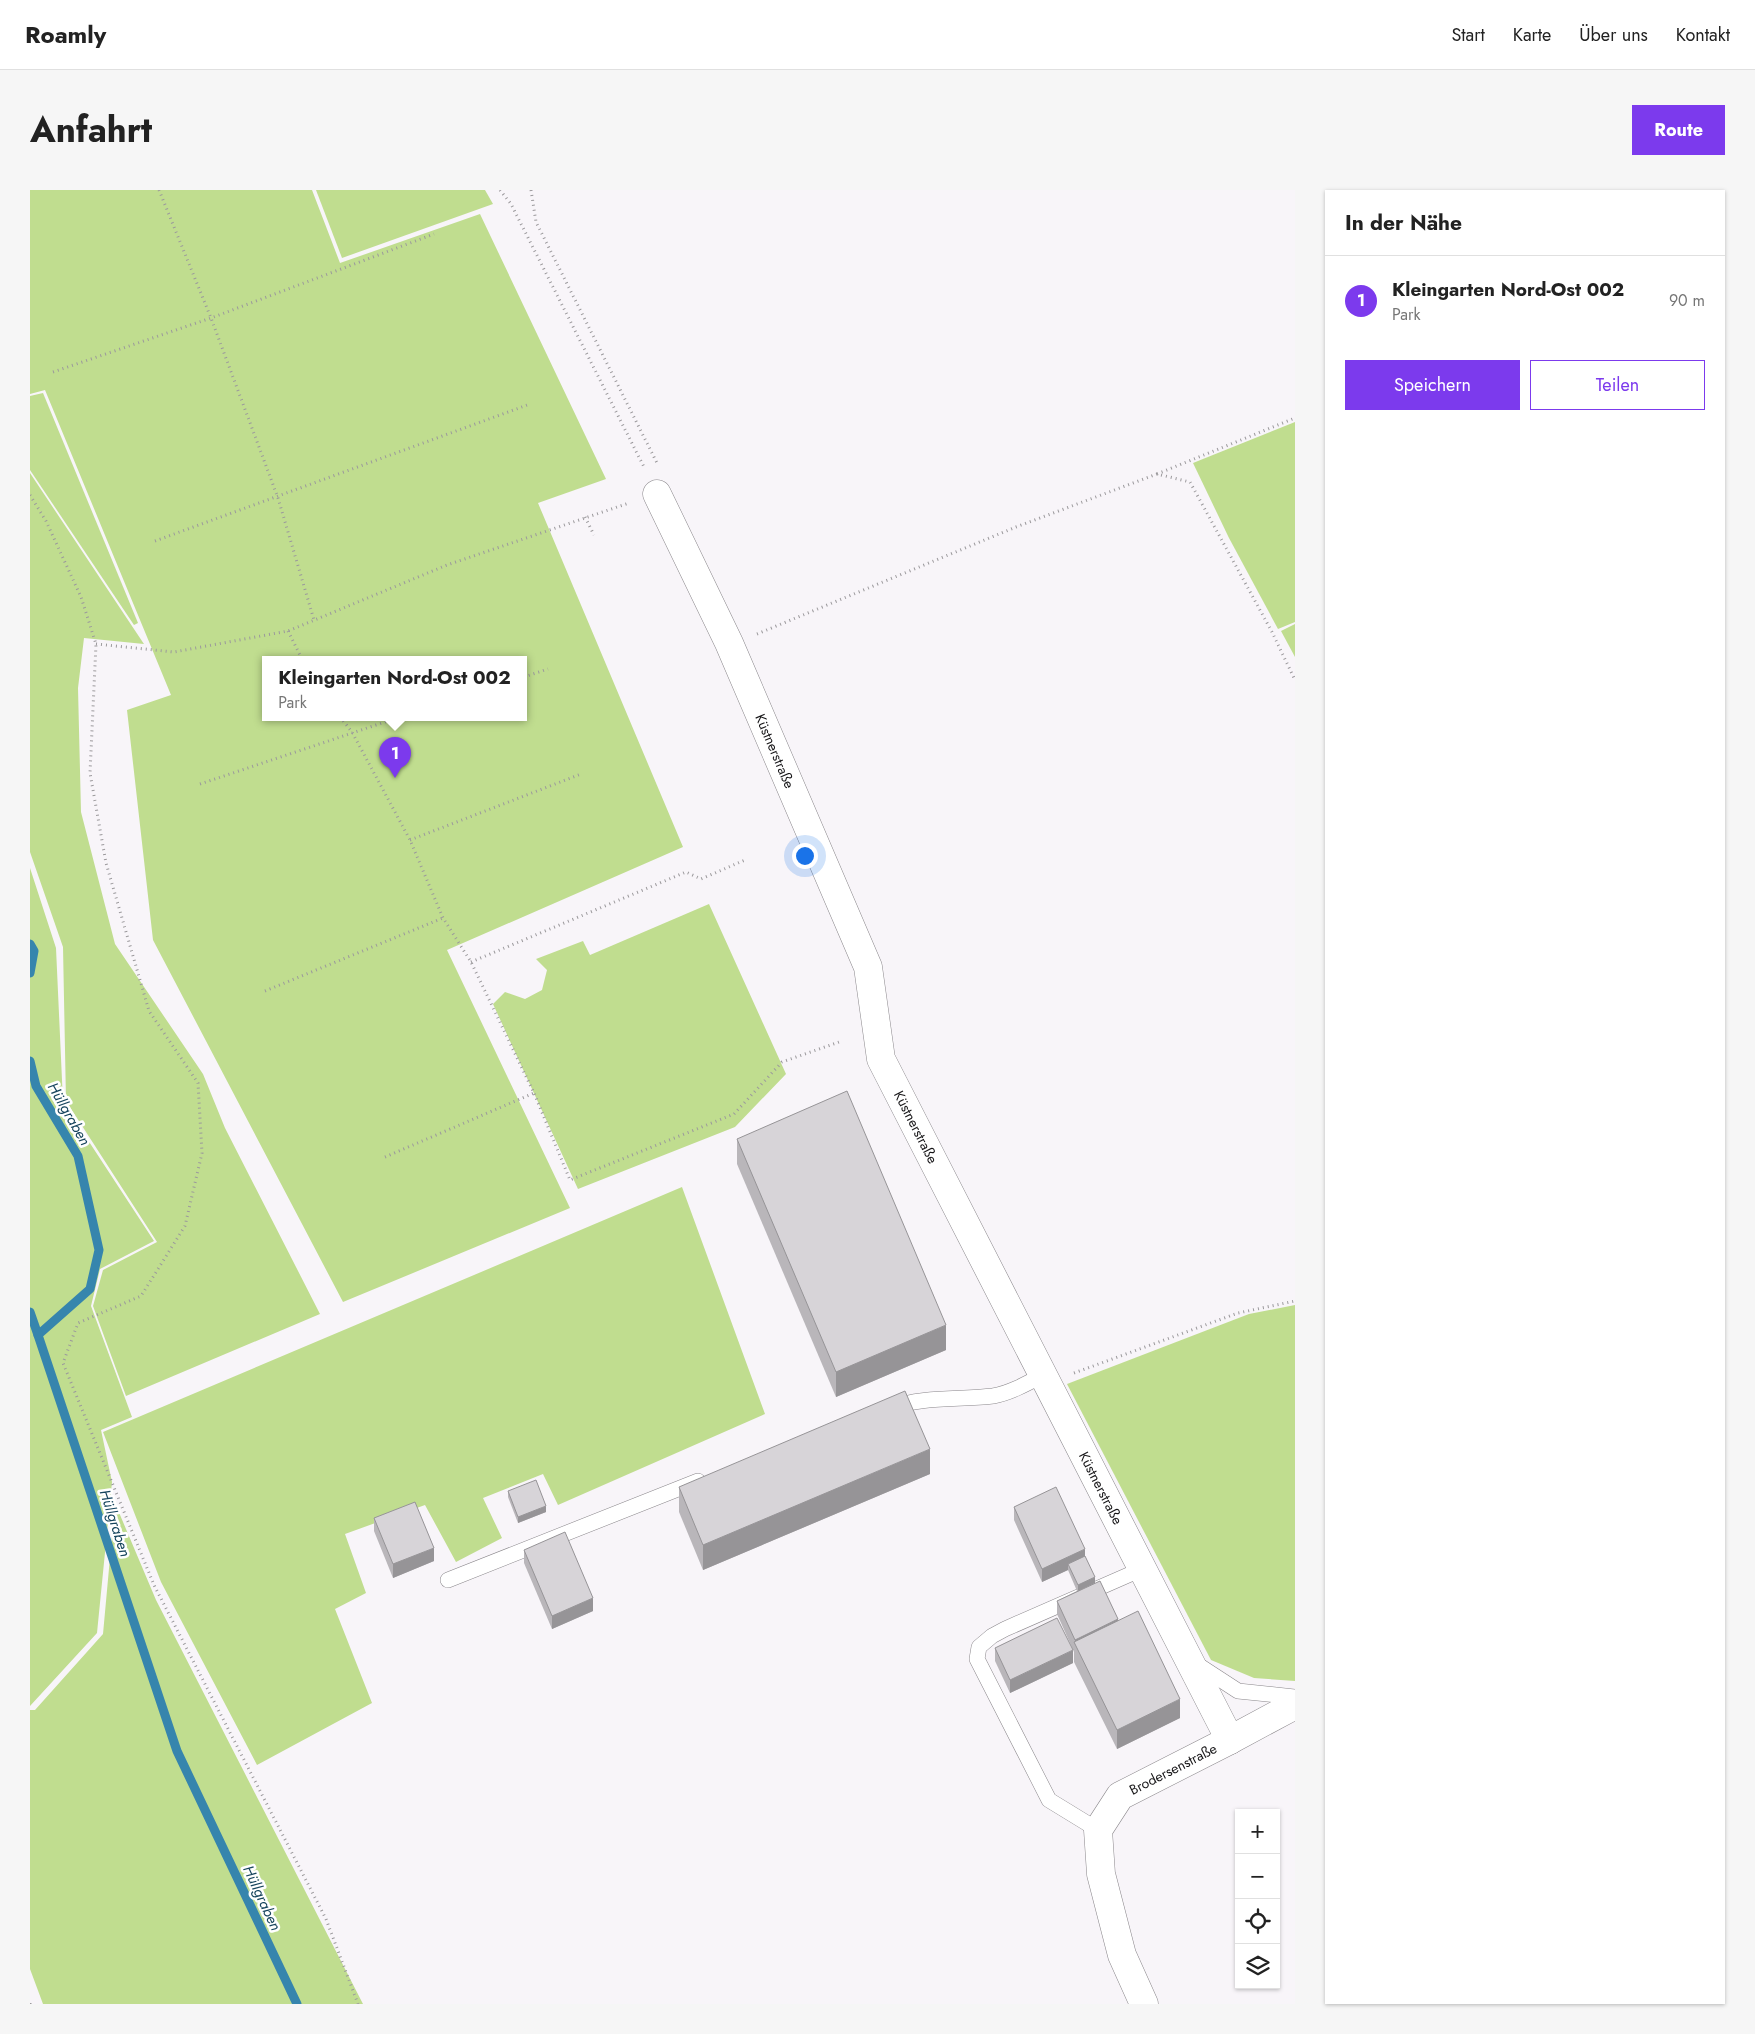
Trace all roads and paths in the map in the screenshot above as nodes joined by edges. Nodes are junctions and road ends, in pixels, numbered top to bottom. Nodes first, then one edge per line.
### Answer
1 (159, 190) edge
2 (500, 190) edge
3 (531, 190) edge
4 (434, 234) dead end
5 (211, 318) junction
6 (53, 372) dead end
7 (530, 404) dead end
8 (1295, 418) edge
9 (1157, 474) junction
10 (660, 484) junction
11 (30, 495) edge
12 (278, 498) junction
13 (585, 517) junction
14 (594, 535) dead end
15 (155, 541) dead end
16 (314, 620) junction
17 (288, 631) junction
18 (729, 643) junction
19 (96, 644) junction
20 (300, 656) edge
21 (548, 669) dead end
22 (527, 675) edge
23 (1295, 680) edge
24 (343, 721) edge
25 (387, 721) edge
26 (352, 732) junction
27 (580, 774) dead end
28 (200, 784) dead end
29 (410, 840) junction
30 (745, 860) dead end
31 (443, 918) junction
32 (471, 962) junction
33 (264, 991) dead end
34 (842, 1041) dead end
35 (534, 1093) junction
36 (385, 1157) dead end
37 (1295, 1301) edge
38 (1043, 1375) junction
39 (879, 1411) edge
40 (714, 1475) edge
41 (1142, 1569) junction
42 (448, 1580) dead end
43 (1188, 1659) junction
44 (1295, 1697) edge
45 (1295, 1704) edge
46 (1230, 1740) junction
47 (1098, 1830) junction
48 (358, 2004) edge
49 (1144, 2004) edge

1 - 5 path
2 - 10 path
3 - 10 path
4 - 5 path
5 - 6 path
5 - 12 path
7 - 12 path
8 - 9 path
9 - 18 path
9 - 23 path
10 - 13 path
10 - 18 street, Küstnerstraße
11 - 19 path
12 - 15 path
12 - 16 path
13 - 14 path
13 - 16 path
16 - 17 path
17 - 19 path
17 - 20 path
18 - 38 street, Küstnerstraße
19 - 48 path
21 - 22 path
24 - 26 path
25 - 26 path
26 - 28 path
26 - 29 path
27 - 29 path
29 - 31 path
30 - 32 path
31 - 32 path
31 - 33 path
32 - 35 path
34 - 35 path
35 - 36 path
37 - 38 path
38 - 39 lane
38 - 41 street, Küstnerstraße
40 - 42 lane
41 - 43 street, Küstnerstraße
41 - 47 lane
43 - 44 lane
43 - 46 street, Küstnerstraße
45 - 46 street, Brodersenstraße
46 - 47 street, Brodersenstraße
47 - 49 street

